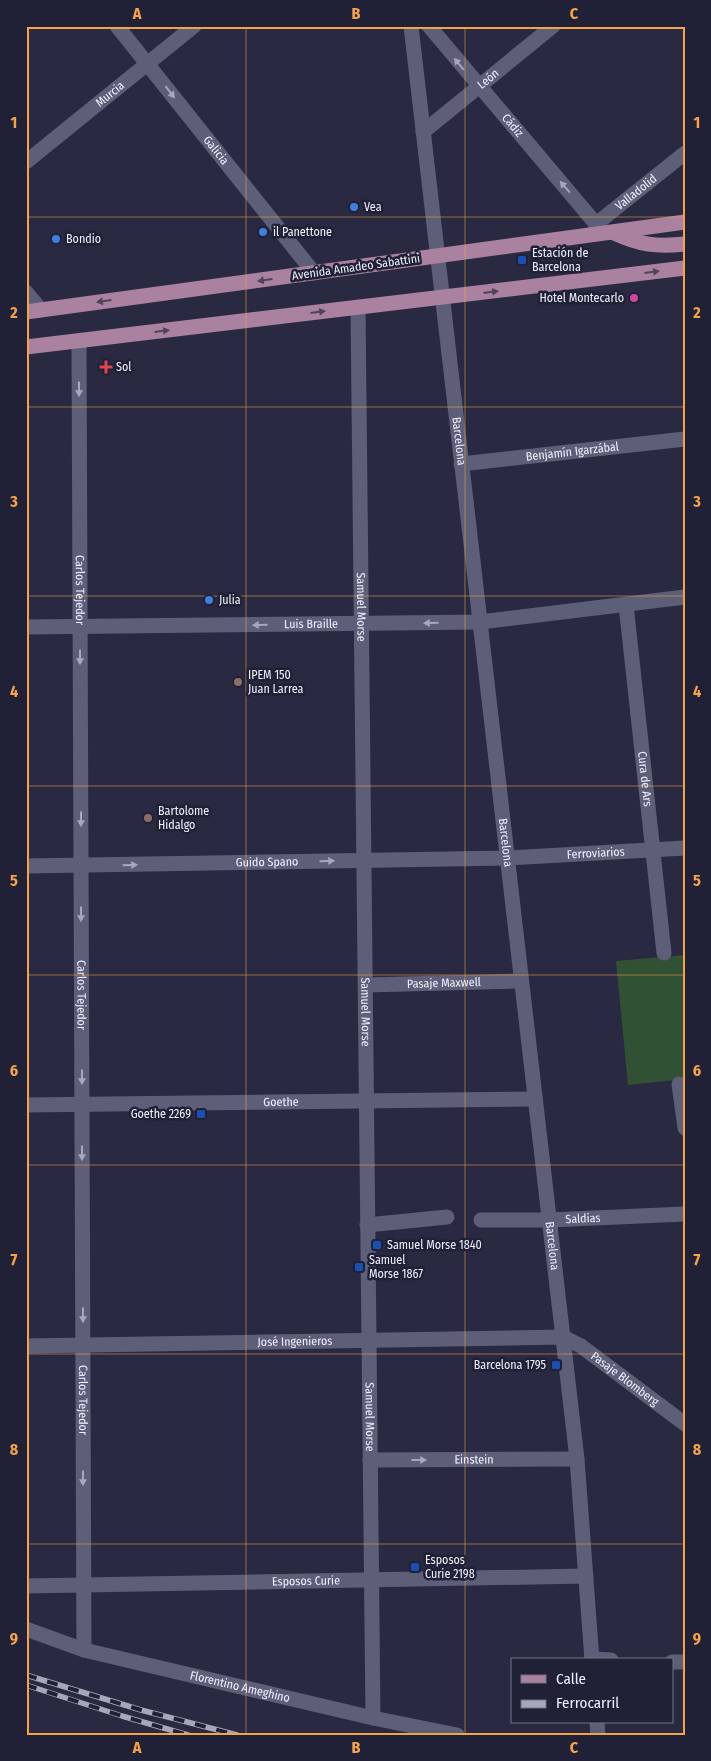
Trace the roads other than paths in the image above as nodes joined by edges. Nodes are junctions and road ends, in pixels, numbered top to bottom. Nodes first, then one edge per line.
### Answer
1 (117, 26) edge
2 (194, 26) edge
3 (411, 26) edge
4 (429, 26) edge
5 (552, 26) edge
6 (148, 64) junction
7 (478, 87) junction
8 (423, 132) junction
9 (685, 153) edge
10 (26, 162) edge
11 (685, 222) edge
12 (596, 230) junction
13 (614, 232) junction
14 (685, 244) edge
15 (437, 256) junction
16 (685, 268) edge
17 (314, 273) junction
18 (26, 292) edge
19 (443, 298) junction
20 (358, 307) junction
21 (33, 311) edge
22 (79, 341) junction
23 (26, 347) edge
24 (685, 439) edge
25 (461, 464) junction
26 (685, 597) edge
27 (626, 604) junction
28 (480, 622) junction
29 (361, 624) junction
30 (80, 627) junction
31 (26, 628) edge
32 (685, 848) edge
33 (654, 850) junction
34 (507, 858) junction
35 (364, 861) junction
36 (81, 865) junction
37 (26, 866) edge
38 (664, 953) dead end
39 (522, 981) junction
40 (366, 986) junction
41 (679, 1084) dead end
42 (535, 1099) junction
43 (368, 1101) junction
44 (82, 1104) junction
45 (26, 1105) edge
46 (685, 1128) edge
47 (685, 1214) edge
48 (447, 1217) dead end
49 (481, 1220) dead end
50 (549, 1220) junction
51 (367, 1225) junction
52 (563, 1337) junction
53 (369, 1340) junction
54 (83, 1345) junction
55 (26, 1346) edge
56 (685, 1424) edge
57 (370, 1460) junction
58 (577, 1460) junction
59 (586, 1576) junction
60 (371, 1580) junction
61 (84, 1585) junction
62 (26, 1586) edge
63 (26, 1629) edge
64 (84, 1650) junction
65 (592, 1658) edge
66 (373, 1718) junction
67 (457, 1735) edge

1 - 6 street, Galicia
2 - 6 street, Murcia
3 - 8 street, Barcelona
7 -> 4 street, Cádiz
5 - 7 street, León
6 - 10 street, Murcia
6 -> 17 street, Galicia
7 - 8 street, León
12 -> 7 street, Cádiz
8 - 15 street, Barcelona
9 - 12 street, Valladolid
11 - 13 main road, Avenida Amadeo Sabattini
12 - 13 main road, Avenida Amadeo Sabattini
12 - 15 main road, Avenida Amadeo Sabattini
13 - 14 main road
15 - 17 main road, Avenida Amadeo Sabattini
15 - 19 street, Barcelona
19 -> 16 main road
17 -> 21 main road, Avenida Amadeo Sabattini
18 - 21 street
19 - 20 main road
19 - 25 street, Barcelona
22 -> 20 main road
20 - 29 street, Samuel Morse
22 - 23 main road
22 -> 30 street, Carlos Tejedor
24 - 25 street, Benjamín Igarzábal
25 - 28 street, Barcelona
26 - 27 street, Luis Braille
27 - 28 street, Luis Braille
27 - 33 street, Cura de Ars
28 -> 29 street, Luis Braille
28 - 34 street, Barcelona
29 -> 30 street, Luis Braille
29 - 35 street, Samuel Morse
30 - 31 street, Luis Braille
30 -> 36 street, Carlos Tejedor
32 - 33 street, Ferroviarios
33 - 34 street, Ferroviarios
33 - 38 street, Cura de Ars
34 - 35 street, Guido Spano
34 - 39 street, Barcelona
36 -> 35 street, Guido Spano
35 - 40 street, Samuel Morse
36 - 37 street, Guido Spano
36 -> 44 street, Carlos Tejedor
39 - 40 street, Pasaje Maxwell
39 - 42 street, Barcelona
40 - 43 street, Samuel Morse
41 - 46 street
42 - 43 street, Goethe
42 - 50 street, Barcelona
43 - 44 street, Goethe
43 - 51 street, Samuel Morse
44 - 45 street, Goethe
44 -> 54 street, Carlos Tejedor
47 - 50 street, Saldias
48 - 51 street
49 - 50 street, Saldias
50 - 52 street, Barcelona
51 - 53 street, Samuel Morse
52 - 53 street, José Ingenieros
52 - 56 street, Pasaje Blomberg
52 - 58 street, Barcelona
53 - 54 street, José Ingenieros
53 - 57 street, Samuel Morse
54 - 55 street, José Ingenieros
54 -> 61 street, Carlos Tejedor
57 -> 58 street, Einstein
57 - 60 street, Samuel Morse
58 - 59 street, Barcelona
59 - 60 street, Esposos Curie
59 - 65 street, Barcelona
60 - 61 street, Esposos Curie
60 - 66 street, Samuel Morse
61 - 62 street, Esposos Curie
61 - 64 street, Carlos Tejedor
63 - 64 street, Florentino Ameghino
64 - 66 street, Florentino Ameghino
66 - 67 street, Florentino Ameghino

